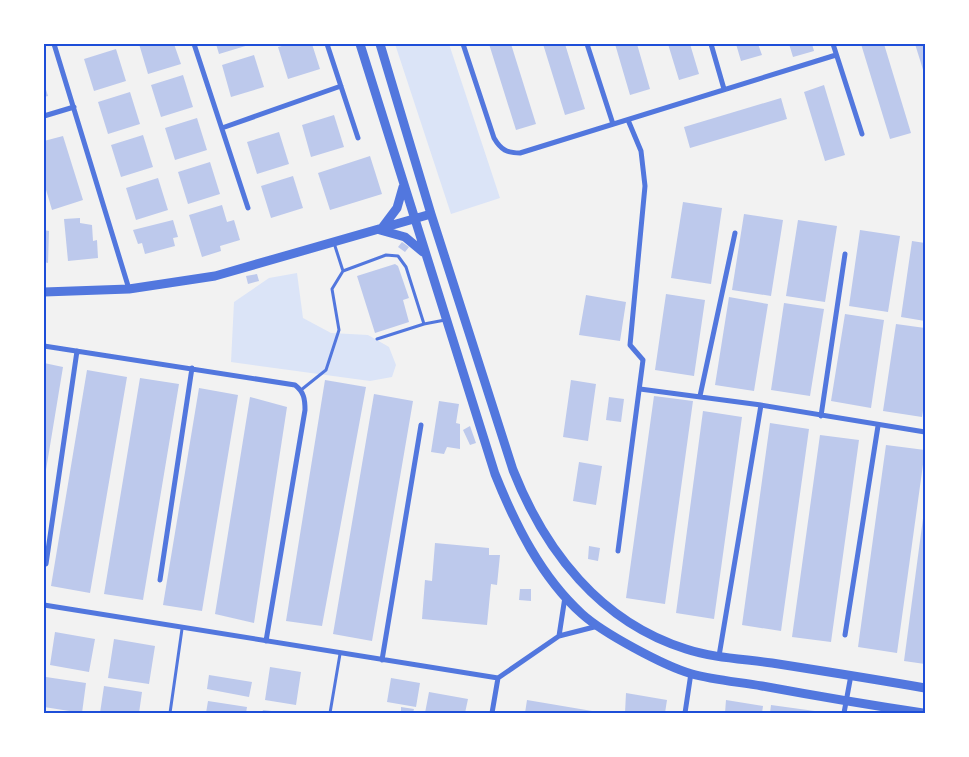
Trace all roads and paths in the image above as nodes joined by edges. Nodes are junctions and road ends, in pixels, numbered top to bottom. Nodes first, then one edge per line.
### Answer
1 (54, 44) edge
2 (194, 44) edge
3 (328, 44) edge
4 (360, 44) edge
5 (380, 44) edge
6 (463, 44) edge
7 (587, 44) edge
8 (711, 44) edge
9 (833, 44) edge
10 (836, 55) junction
11 (340, 86) junction
12 (724, 90) junction
13 (74, 107) junction
14 (44, 116) edge
15 (628, 120) junction
16 (613, 124) junction
17 (222, 128) junction
18 (862, 134) dead end
19 (358, 138) dead end
20 (404, 185) junction
21 (248, 208) dead end
22 (431, 214) junction
23 (414, 220) junction
24 (380, 230) junction
25 (735, 233) dead end
26 (334, 242) junction
27 (425, 254) junction
28 (846, 254) dead end
29 (343, 271) junction
30 (129, 289) junction
31 (44, 292) edge
32 (446, 320) junction
33 (424, 324) junction
34 (377, 339) dead end
35 (44, 346) edge
36 (77, 351) junction
37 (192, 368) junction
38 (640, 389) junction
39 (301, 390) junction
40 (700, 396) junction
41 (761, 405) junction
42 (821, 416) junction
43 (421, 425) dead end
44 (878, 426) junction
45 (925, 432) edge
46 (618, 551) dead end
47 (46, 564) dead end
48 (160, 580) dead end
49 (566, 595) junction
50 (44, 605) edge
51 (598, 626) junction
52 (182, 628) junction
53 (845, 635) dead end
54 (559, 636) junction
55 (266, 641) junction
56 (340, 654) junction
57 (719, 656) junction
58 (382, 660) junction
59 (691, 674) junction
60 (852, 675) junction
61 (498, 678) junction
62 (925, 688) edge
63 (845, 701) junction
64 (170, 713) edge
65 (330, 713) edge
66 (492, 713) edge
67 (685, 713) edge
68 (844, 713) edge
69 (923, 713) edge

1 - 13 street
2 - 17 street
3 - 11 street
4 - 20 street
5 - 22 street
6 - 16 street
7 - 16 street
8 - 12 street
9 - 10 street
10 - 12 street
10 - 18 street
11 - 17 street
11 - 19 street
12 - 15 street
13 - 14 street
13 - 30 street
15 - 16 street
15 - 38 street
17 - 21 street
20 - 23 street
20 - 24 street
22 - 23 street
22 - 57 street
23 - 24 street
23 - 27 street
24 - 26 street
24 - 27 street
25 - 40 street
26 - 29 lane
26 - 30 street
27 - 32 street
28 - 42 street
29 - 33 lane
29 - 39 lane
30 - 31 street
32 - 33 lane
32 - 49 street
33 - 34 lane
35 - 36 street
36 - 37 street
36 - 47 street
37 - 39 street
37 - 48 street
38 - 40 street
38 - 46 street
39 - 55 street
40 - 41 street
41 - 42 street
41 - 57 street
42 - 44 street
43 - 58 street
44 - 45 street
44 - 53 street
49 - 51 street
49 - 54 street
50 - 52 street
51 - 54 street
51 - 59 street
52 - 55 street
52 - 64 lane
54 - 61 street
55 - 56 street
56 - 58 street
56 - 65 lane
57 - 60 street
58 - 61 street
59 - 63 street
59 - 67 street
60 - 62 street
60 - 63 street
61 - 66 street
63 - 68 street
63 - 69 street

